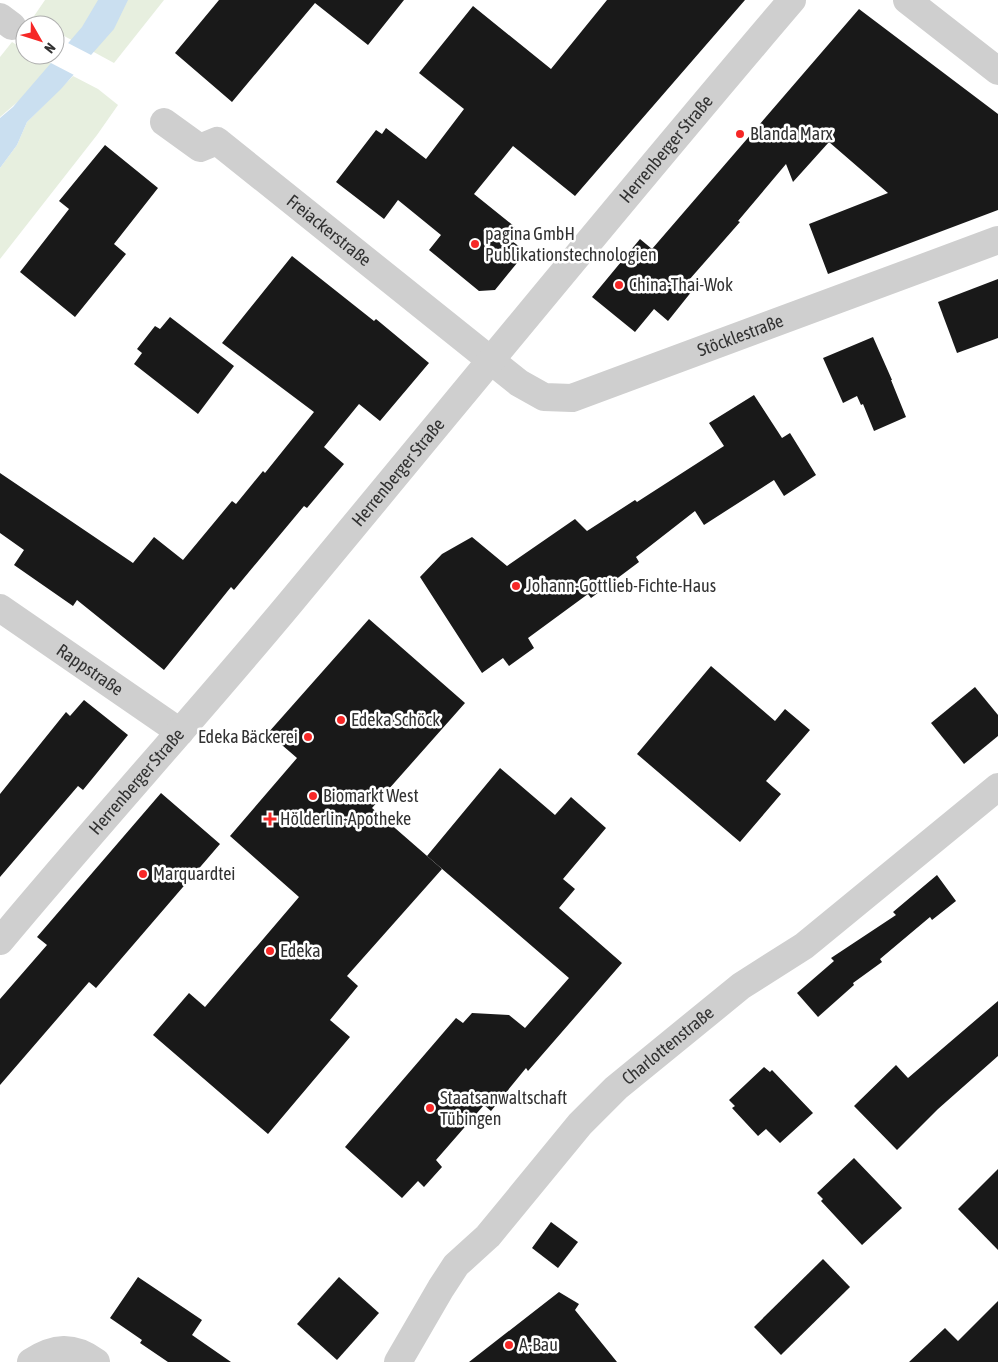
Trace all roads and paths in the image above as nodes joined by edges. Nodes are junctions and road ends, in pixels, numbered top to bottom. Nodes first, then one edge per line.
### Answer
1 (792, 0) edge
2 (907, 0) edge
3 (998, 71) edge
4 (164, 122) dead end
5 (998, 240) edge
6 (491, 359) junction
7 (0, 608) edge
8 (180, 732) junction
9 (998, 787) edge
10 (0, 941) edge
11 (30, 1362) edge
12 (96, 1362) edge
13 (398, 1362) edge

1 - 6 street, Herrenberger Straße
2 - 3 street
4 - 6 street, Freiackerstraße
5 - 6 street, Stöcklestraße
6 - 8 street, Herrenberger Straße
7 - 8 street, Rappstraße
8 - 10 street, Herrenberger Straße
9 - 13 street, Charlottenstraße
11 - 12 street

